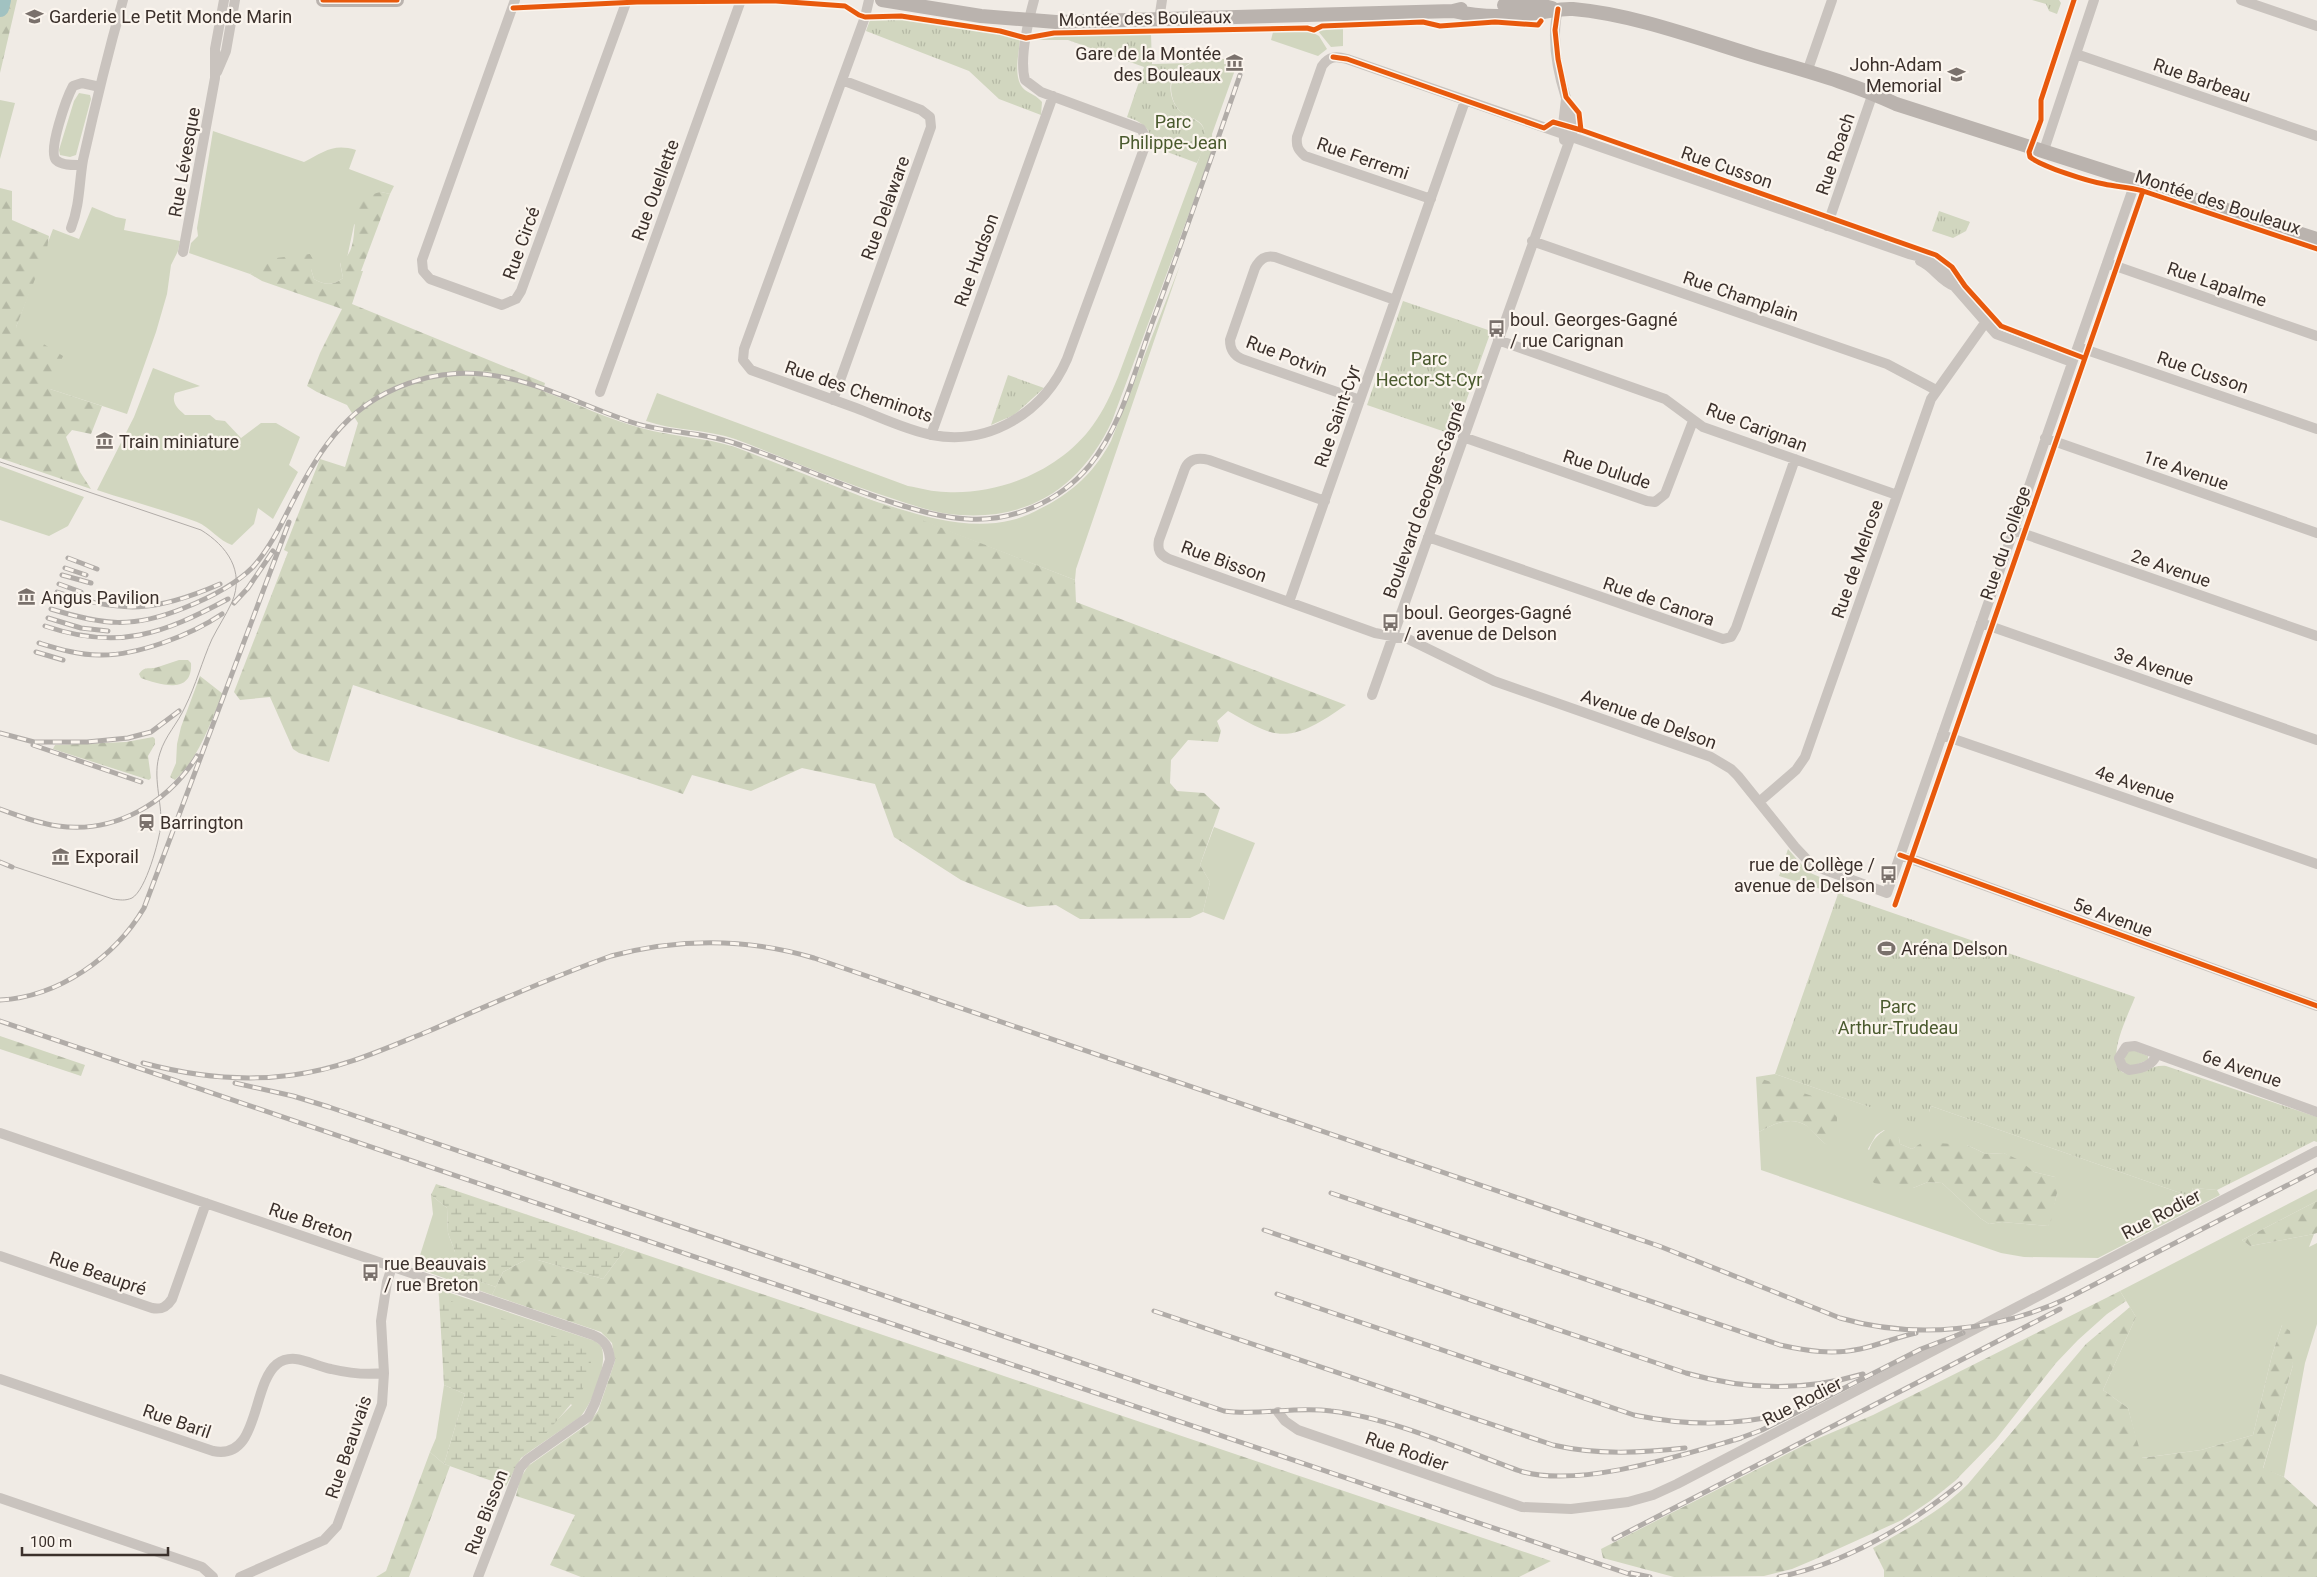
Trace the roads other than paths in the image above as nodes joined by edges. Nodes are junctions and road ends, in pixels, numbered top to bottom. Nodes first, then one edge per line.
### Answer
1 (123, 0) edge
2 (224, 0) edge
3 (235, 0) edge
4 (323, 0) edge
5 (397, 0) edge
6 (515, 0) edge
7 (627, 0) edge
8 (740, 0) edge
9 (870, 0) edge
10 (882, 0) edge
11 (1034, 0) edge
12 (1162, 0) edge
13 (1832, 0) edge
14 (2094, 0) edge
15 (2241, 0) edge
16 (1560, 3) edge
17 (1159, 20) junction
18 (1029, 21) junction
19 (2317, 26) edge
20 (2076, 54) junction
21 (1333, 57) joint
22 (1807, 72) junction
23 (215, 78) junction
24 (842, 80) junction
25 (100, 87) junction
26 (1873, 93) junction
27 (1053, 96) junction
28 (1465, 100) junction
29 (1567, 136) junction
30 (2317, 136) edge
31 (2044, 150) junction
32 (82, 165) junction
33 (2136, 180) junction
34 (1430, 199) junction
35 (1827, 226) junction
36 (71, 228) dead end
37 (2317, 239) edge
38 (1532, 241) junction
39 (183, 252) dead end
40 (2107, 263) junction
41 (1395, 300) junction
42 (1985, 323) junction
43 (2317, 336) edge
44 (1498, 340) junction
45 (2078, 347) junction
46 (2072, 362) junction
47 (1936, 390) junction
48 (600, 392) dead end
49 (833, 400) junction
50 (1360, 400) junction
51 (1693, 421) junction
52 (2317, 429) edge
53 (931, 435) junction
54 (1463, 437) junction
55 (2045, 438) junction
56 (1794, 459) junction
57 (1897, 495) junction
58 (1325, 501) junction
59 (2013, 530) junction
60 (2317, 533) edge
61 (1428, 537) junction
62 (1289, 602) junction
63 (1981, 623) junction
64 (1393, 636) junction
65 (2317, 636) edge
66 (1372, 695) dead end
67 (1942, 735) junction
68 (2317, 740) edge
69 (1759, 802) junction
70 (1900, 855) junction
71 (2317, 864) edge
72 (1886, 893) joint
73 (2317, 1006) edge
74 (2156, 1056) dead end
75 (2317, 1112) edge
76 (0, 1133) edge
77 (2317, 1151) edge
78 (206, 1203) junction
79 (0, 1256) edge
80 (392, 1267) junction
81 (608, 1346) joint
82 (384, 1373) junction
83 (0, 1379) edge
84 (1278, 1412) dead end
85 (0, 1498) edge
86 (213, 1577) edge
87 (240, 1577) edge
88 (478, 1577) edge

1 - 25 street
2 - 23 street, Rue Lévesque
3 - 23 street, Rue Lévesque
4 - 5 street
6 - 7 street, Rue Circé
8 - 48 street, Rue Ouellette
9 - 24 street, Rue des Cheminots
10 - 18 street, Montée des Bouleaux
11 - 18 street
12 - 17 street
13 - 22 street
14 - 20 street
15 - 19 street
16 - 17 street, Montée des Bouleaux
16 - 22 street, Montée des Bouleaux
16 - 29 street, Boulevard Georges-Gagné
17 - 18 street, Montée des Bouleaux
18 - 27 street, Rue des Cheminots
20 - 30 street, Rue Barbeau
20 - 31 street
21 - 28 street, Rue Cusson
21 - 34 street, Rue Ferremi
22 - 26 street, Montée des Bouleaux
23 - 39 street, Rue Lévesque
24 - 49 street, Rue Delaware
24 - 49 street, Rue des Cheminots
25 - 32 street
25 - 32 street
26 - 31 street, Montée des Bouleaux
26 - 35 street, Rue Roach
27 - 53 street, Rue Hudson
27 - 53 street, Rue des Cheminots
28 - 29 street, Rue Cusson
28 - 34 street, Rue Saint-Cyr
29 - 35 street, Rue Cusson
29 - 38 street, Boulevard Georges-Gagné
31 - 33 street, Montée des Bouleaux
32 - 36 street
33 - 37 street, Montée des Bouleaux
33 - 40 street, Rue du Collège
34 - 41 street, Rue Saint-Cyr
35 - 42 street, Rue Cusson
38 - 44 street, Boulevard Georges-Gagné
38 - 47 street, Rue Champlain
40 - 43 street, Rue Lapalme
40 - 45 street, Rue du Collège
41 - 50 street, Rue Saint-Cyr
41 - 50 street, Rue Potvin
42 - 46 street, Rue Cusson
42 - 47 street, Rue de Melrose
44 - 51 street, Rue Carignan
44 - 54 street, Boulevard Georges-Gagné
45 - 46 street, Rue du Collège
45 - 52 street, Rue Cusson
46 - 55 street, Rue du Collège
47 - 57 street, Rue de Melrose
49 - 53 street, Rue des Cheminots
50 - 58 street, Rue Saint-Cyr
51 - 54 street, Rue Dulude
51 - 56 street, Rue Carignan
54 - 61 street, Boulevard Georges-Gagné
55 - 59 street, Rue du Collège
55 - 60 street, 1re Avenue
56 - 57 street, Rue Carignan
56 - 61 street, Rue de Canora
57 - 69 street, Rue de Melrose
58 - 62 street, Rue Saint-Cyr
58 - 62 street, Rue Bisson
59 - 63 street, Rue du Collège
59 - 65 street, 2e Avenue
61 - 64 street, Boulevard Georges-Gagné
62 - 64 street, Rue Bisson
63 - 67 street, Rue du Collège
63 - 68 street, 3e Avenue
64 - 66 street, Boulevard Georges-Gagné
64 - 69 street, Avenue de Delson
67 - 70 street, Rue du Collège
67 - 71 street, 4e Avenue
69 - 72 street, Avenue de Delson
70 - 72 street, Rue du Collège
70 - 73 street, 5e Avenue
74 - 75 street, 6e Avenue
76 - 78 street, Rue Breton
77 - 84 street, Rue Rodier
78 - 79 street, Rue Beaupré
78 - 80 street, Rue Breton
80 - 81 street, Rue Breton
80 - 82 street, Rue Beauvais
81 - 88 street, Rue Bisson
82 - 83 street, Rue Baril
82 - 87 street, Rue Beauvais
85 - 86 street

